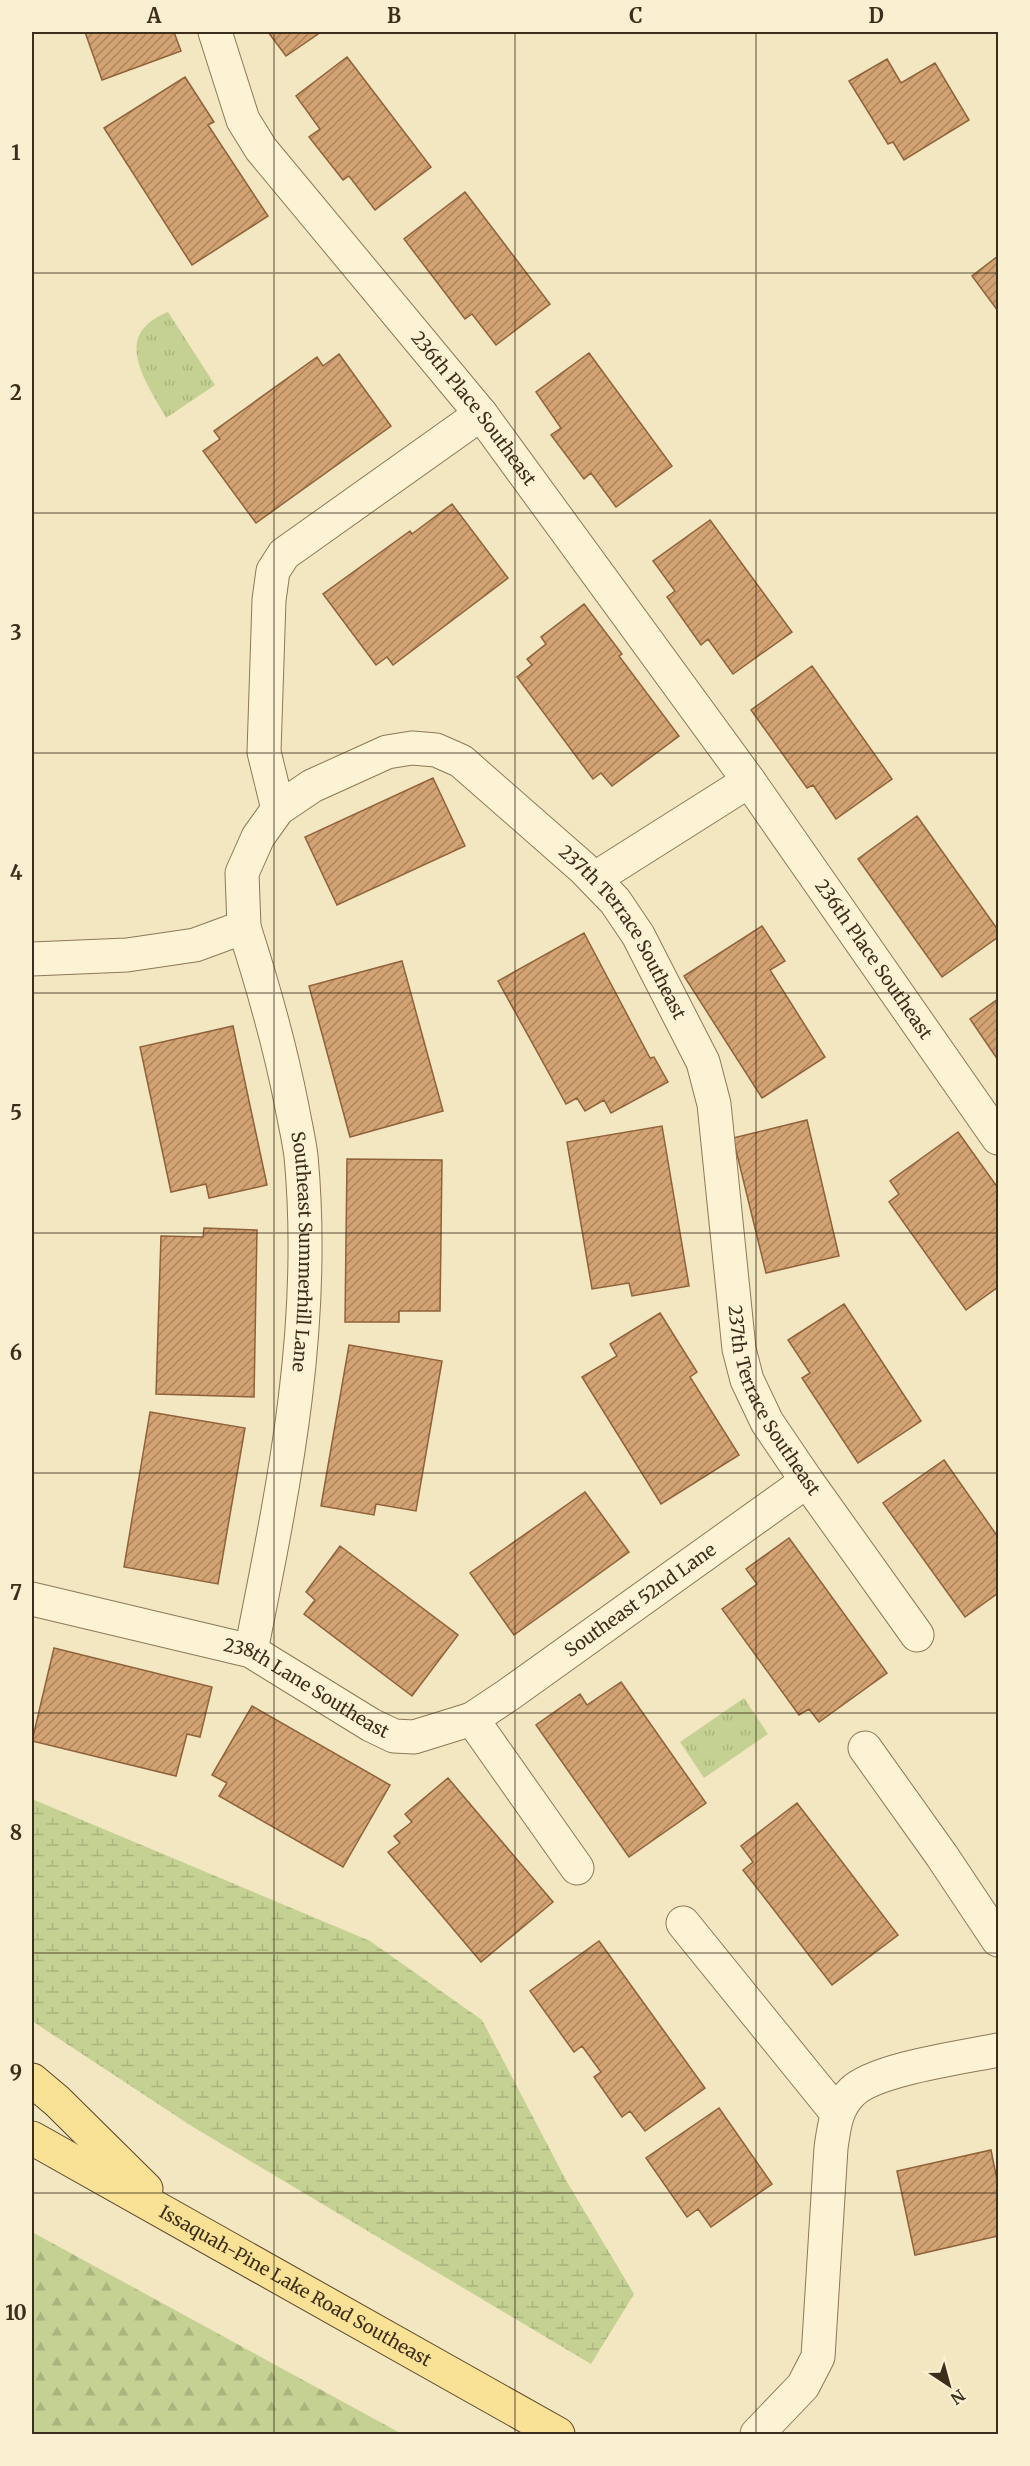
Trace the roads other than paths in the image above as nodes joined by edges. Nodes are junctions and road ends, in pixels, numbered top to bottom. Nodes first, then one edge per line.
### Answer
1 (215, 32) edge
2 (481, 414) junction
3 (749, 781) junction
4 (278, 809) junction
5 (594, 879) junction
6 (244, 927) junction
7 (32, 960) edge
8 (999, 1138) edge
9 (807, 1481) junction
10 (32, 1599) edge
11 (917, 1635) dead end
12 (251, 1651) junction
13 (472, 1719) junction
14 (865, 1748) dead end
15 (577, 1868) dead end
16 (683, 1923) dead end
17 (999, 1940) edge
18 (999, 2050) edge
19 (32, 2080) edge
20 (837, 2113) junction
21 (32, 2138) edge
22 (177, 2220) junction
23 (558, 2434) edge
24 (757, 2434) edge

1 - 2 street, 236th Place Southeast
2 - 3 street, 236th Place Southeast
2 - 4 street
3 - 5 street
3 - 8 street, 236th Place Southeast
4 - 5 street, 237th Terrace Southeast
4 - 6 street, 237th Terrace Southeast
5 - 9 street, 237th Terrace Southeast
6 - 7 street
6 - 12 street, Southeast Summerhill Lane
9 - 11 street, 237th Terrace Southeast
9 - 13 street, Southeast 52nd Lane
10 - 12 street, 238th Lane Southeast
12 - 13 street, 238th Lane Southeast
13 - 15 street
14 - 17 street
16 - 20 street
18 - 20 street
19 - 22 main road
20 - 24 street
21 - 22 main road, Issaquah-Pine Lake Road Southeast
22 - 23 main road, Issaquah-Pine Lake Road Southeast

